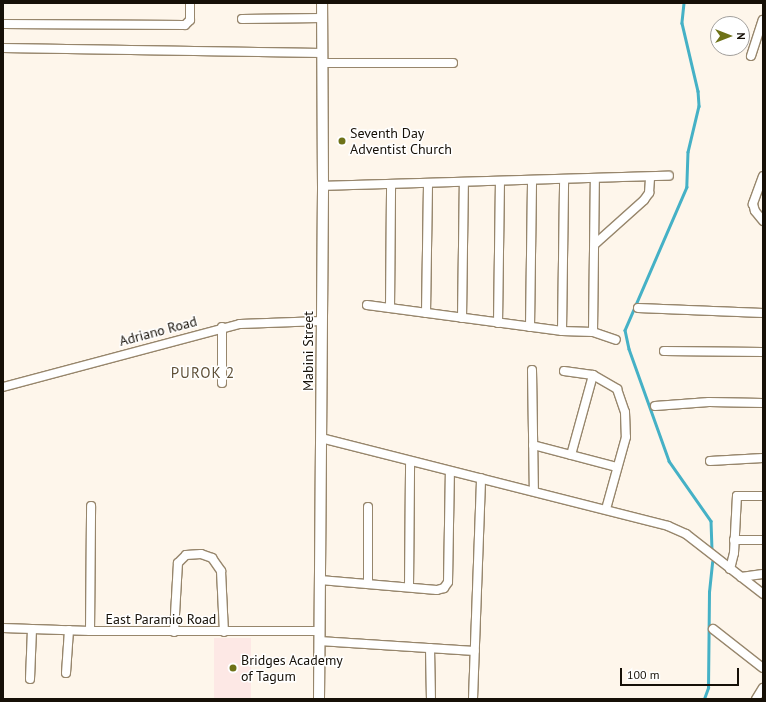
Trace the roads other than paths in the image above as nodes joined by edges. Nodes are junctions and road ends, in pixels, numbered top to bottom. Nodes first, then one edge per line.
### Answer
1 (190, 3) edge
2 (322, 3) edge
3 (322, 18) junction
4 (242, 19) dead end
5 (763, 20) edge
6 (3, 24) edge
7 (760, 39) edge
8 (3, 48) edge
9 (322, 53) junction
10 (751, 56) dead end
11 (453, 63) dead end
12 (322, 64) junction
13 (669, 176) dead end
14 (763, 176) edge
15 (650, 177) junction
16 (595, 178) junction
17 (564, 181) junction
18 (500, 182) junction
19 (532, 182) junction
20 (464, 183) junction
21 (428, 184) junction
22 (391, 185) junction
23 (323, 186) junction
24 (763, 221) edge
25 (595, 244) junction
26 (367, 306) dead end
27 (390, 308) junction
28 (638, 308) dead end
29 (426, 313) junction
30 (763, 313) edge
31 (462, 318) junction
32 (322, 321) junction
33 (498, 323) junction
34 (222, 327) junction
35 (530, 327) junction
36 (562, 331) junction
37 (593, 332) junction
38 (616, 340) dead end
39 (664, 351) dead end
40 (763, 352) edge
41 (532, 370) dead end
42 (564, 371) dead end
43 (593, 375) junction
44 (222, 383) dead end
45 (3, 387) edge
46 (763, 404) edge
47 (655, 406) dead end
48 (321, 438) junction
49 (533, 445) junction
50 (571, 455) junction
51 (763, 458) edge
52 (410, 461) junction
53 (710, 461) dead end
54 (617, 467) junction
55 (450, 471) junction
56 (481, 478) junction
57 (534, 491) junction
58 (763, 496) edge
59 (91, 506) dead end
60 (368, 507) dead end
61 (606, 509) junction
62 (734, 540) junction
63 (763, 540) edge
64 (730, 568) junction
65 (763, 574) edge
66 (741, 577) junction
67 (320, 580) junction
68 (368, 584) junction
69 (409, 588) junction
70 (763, 594) edge
71 (3, 628) edge
72 (32, 629) junction
73 (713, 629) dead end
74 (69, 630) junction
75 (90, 631) junction
76 (174, 632) junction
77 (224, 632) junction
78 (319, 636) junction
79 (430, 648) junction
80 (475, 651) junction
81 (763, 668) edge
82 (66, 673) dead end
83 (30, 679) dead end
84 (763, 688) edge
85 (431, 698) dead end
86 (318, 699) edge
87 (473, 699) edge
88 (756, 699) edge

1 - 6 street
2 - 3 main road, Mabini Street
3 - 4 street
3 - 9 main road, Mabini Street
5 - 7 street
7 - 10 street
8 - 9 street
9 - 12 main road, Mabini Street
11 - 12 street
12 - 23 main road, Mabini Street
13 - 15 street
14 - 24 street
15 - 16 street
15 - 25 street
16 - 17 street
16 - 25 street
17 - 19 street
17 - 36 street
18 - 19 street
18 - 20 street
18 - 33 street
19 - 35 street
20 - 21 street
20 - 31 street
21 - 22 street
21 - 29 street
22 - 23 street
22 - 27 street
23 - 32 main road, Mabini Street
25 - 37 street
26 - 27 street
27 - 29 street
28 - 30 street
29 - 31 street
31 - 33 street
32 - 34 street, Adriano Road
32 - 48 main road, Mabini Street
33 - 35 street
34 - 44 street
34 - 45 street, Adriano Road
35 - 36 street
36 - 37 street
37 - 38 street
39 - 40 street
41 - 49 street
42 - 43 street
43 - 50 street
43 - 54 street
46 - 47 street
48 - 52 street
48 - 67 main road, Mabini Street
49 - 50 street
49 - 57 street
50 - 54 street
51 - 53 street
52 - 55 street
52 - 69 street
54 - 61 street
55 - 56 street
55 - 69 street
56 - 57 street
56 - 80 street
57 - 61 street
58 - 62 street
59 - 75 street
60 - 68 street
61 - 64 street
62 - 63 street
62 - 64 street
64 - 66 street
65 - 66 street
66 - 70 street
67 - 68 street
67 - 78 main road, Mabini Street
68 - 69 street
71 - 72 street, East Paramio Road
72 - 74 street, East Paramio Road
72 - 83 street
73 - 81 street
74 - 75 street, East Paramio Road
74 - 82 street
75 - 76 street, East Paramio Road
76 - 77 street, East Paramio Road
76 - 77 street
77 - 78 street, East Paramio Road
78 - 79 street, East Paramio Road
78 - 86 main road, Mabini Street
79 - 80 street, East Paramio Road
79 - 85 street
80 - 87 street
84 - 88 street

